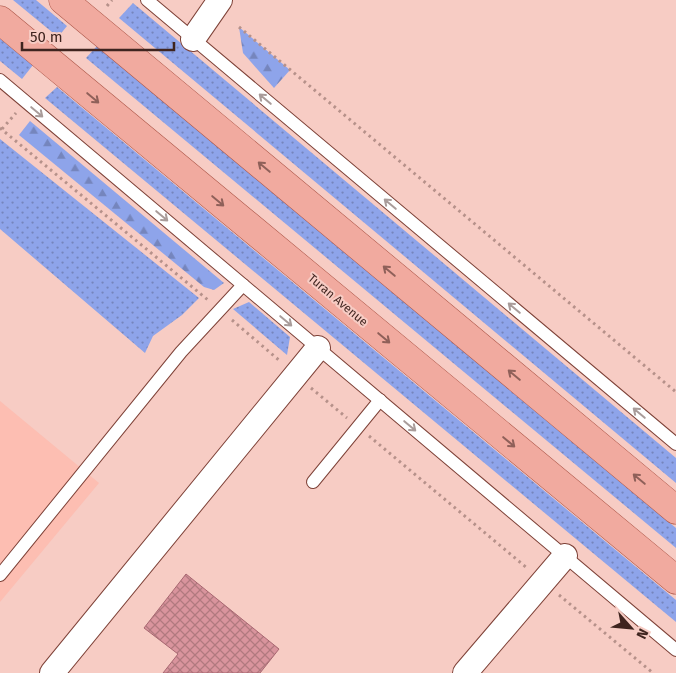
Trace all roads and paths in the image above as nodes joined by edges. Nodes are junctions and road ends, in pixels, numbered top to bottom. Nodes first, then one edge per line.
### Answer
1 (62, 0) edge
2 (112, 0) edge
3 (146, 0) edge
4 (220, 0) edge
5 (107, 6) dead end
6 (0, 20) edge
7 (239, 27) dead end
8 (193, 39) junction
9 (0, 80) edge
10 (18, 110) dead end
11 (1, 128) edge
12 (243, 285) junction
13 (220, 310) junction
14 (318, 348) junction
15 (295, 374) junction
16 (676, 392) edge
17 (380, 400) junction
18 (358, 428) junction
19 (676, 444) edge
20 (313, 482) dead end
21 (676, 510) edge
22 (565, 556) junction
23 (0, 576) edge
24 (676, 580) edge
25 (543, 582) junction
26 (676, 650) edge
27 (52, 673) edge
28 (466, 673) edge
29 (653, 673) edge

21 -> 1 main road
2 - 5 path
3 - 8 lane
4 - 8 street
6 -> 24 main road, Turan Avenue
7 - 16 path
19 -> 8 lane
9 -> 12 lane
10 - 11 path
11 - 13 path
12 - 13 lane
12 -> 14 lane
13 - 15 path
13 - 23 lane
14 - 15 street
14 - 17 lane
15 - 18 path
15 - 27 street
17 - 18 lane
17 -> 22 lane
18 - 20 lane
18 - 25 path
22 - 25 street
22 - 26 lane
25 - 28 street
25 - 29 path

